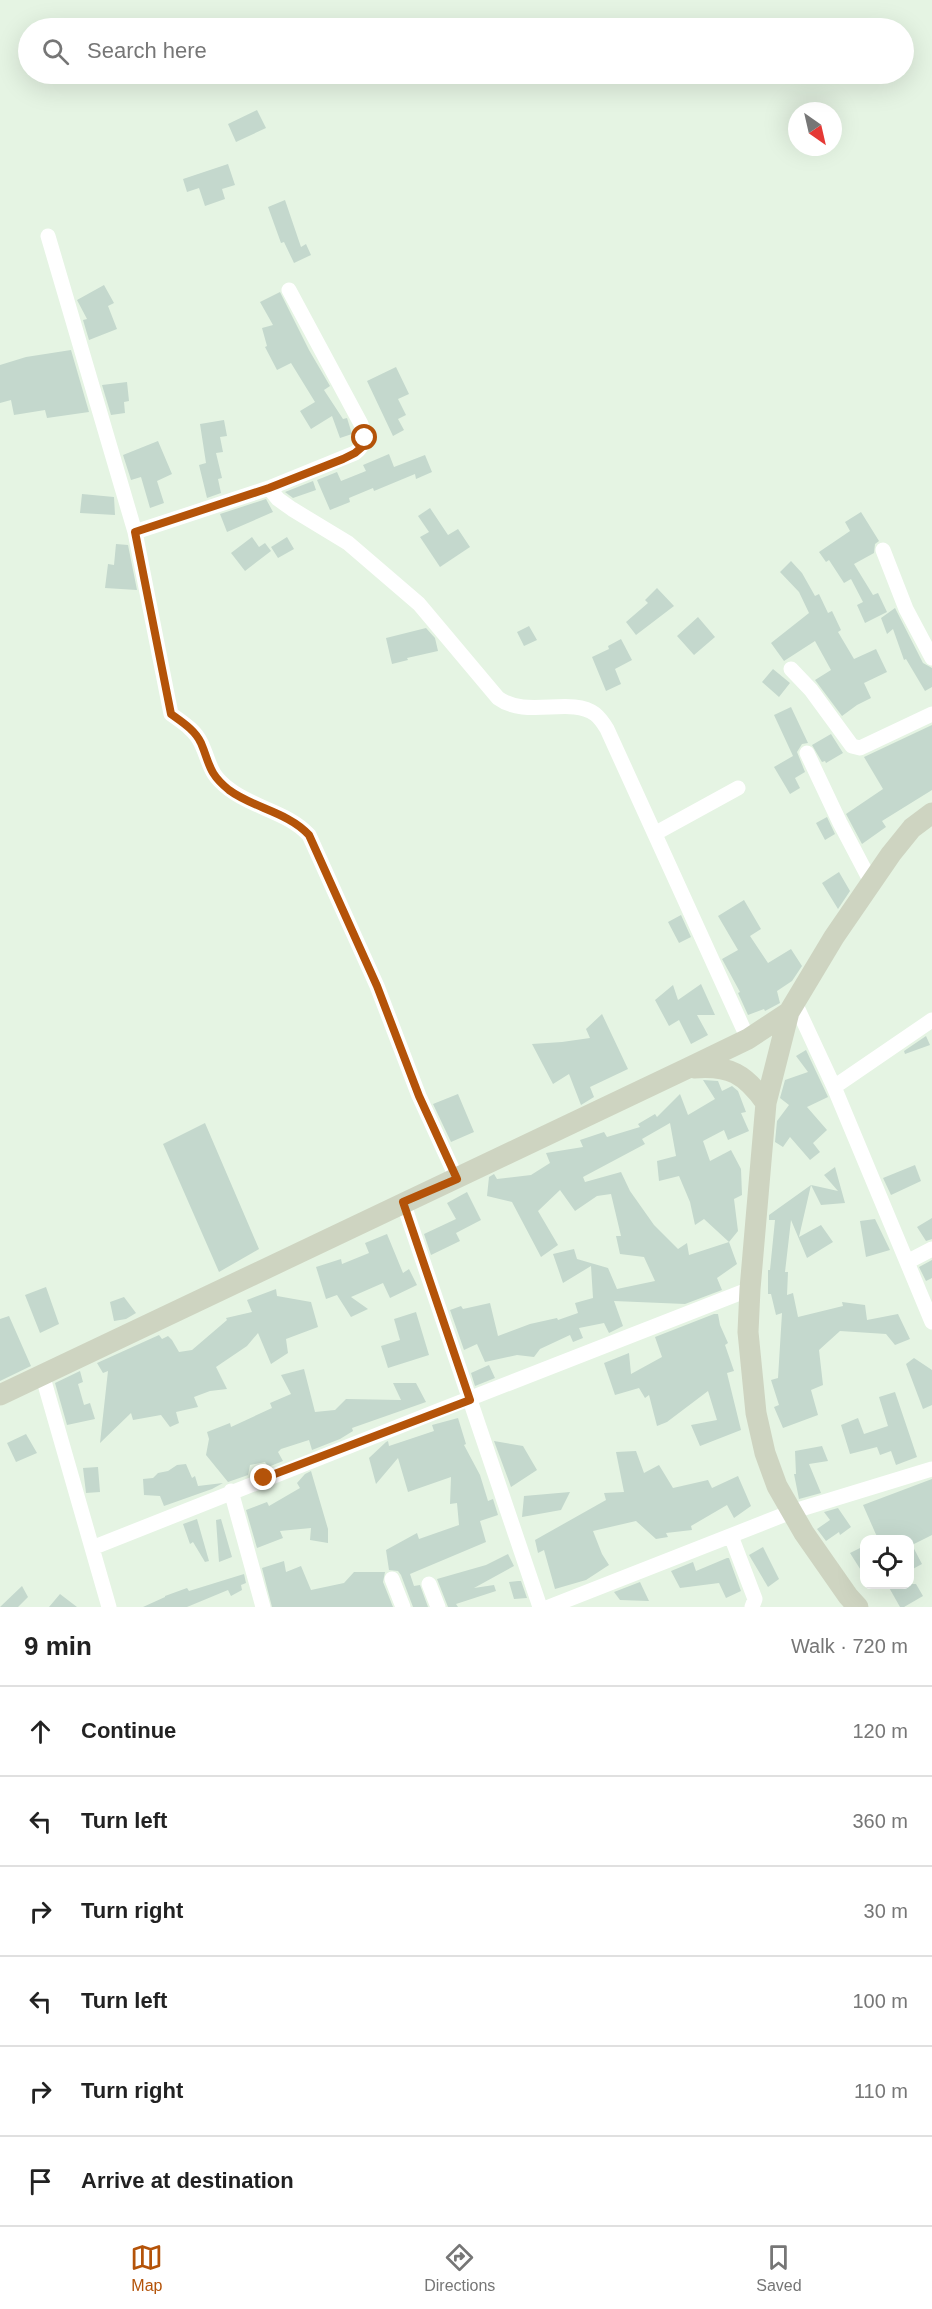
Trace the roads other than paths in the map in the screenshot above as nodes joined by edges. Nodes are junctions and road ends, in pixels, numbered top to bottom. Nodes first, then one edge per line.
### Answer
1 (48, 236) dead end
2 (289, 290) dead end
3 (269, 488) junction
4 (135, 532) junction
5 (883, 550) dead end
6 (932, 658) edge
7 (791, 669) dead end
8 (932, 714) edge
9 (807, 753) dead end
10 (738, 789) dead end
11 (932, 813) edge
12 (656, 833) junction
13 (872, 882) junction
14 (792, 1008) junction
15 (932, 1020) edge
16 (748, 1039) junction
17 (688, 1068) junction
18 (834, 1087) junction
19 (766, 1103) junction
20 (457, 1179) junction
21 (403, 1202) junction
22 (932, 1250) edge
23 (907, 1262) junction
24 (750, 1289) junction
25 (928, 1303) edge
26 (932, 1322) edge
27 (42, 1374) junction
28 (0, 1395) edge
29 (470, 1400) junction
30 (932, 1469) edge
31 (231, 1491) junction
32 (791, 1512) junction
33 (732, 1536) junction
34 (92, 1548) junction
35 (392, 1579) dead end
36 (429, 1584) dead end
37 (110, 1607) edge
38 (263, 1607) edge
39 (403, 1607) edge
40 (438, 1607) edge
41 (540, 1607) edge
42 (549, 1607) edge
43 (752, 1607) edge
44 (858, 1607) edge

1 - 4 street
2 - 3 street
3 - 4 street
3 - 12 street
4 - 20 street
5 - 6 street
7 - 8 street
9 - 13 street
10 - 12 street
11 - 13 main road
12 - 16 street
13 - 14 main road
14 - 16 main road
14 - 18 street
14 - 19 main road
15 - 18 street
16 - 17 main road
17 - 19 main road
17 - 20 main road
18 - 23 street
19 - 24 main road
20 - 21 main road
21 - 27 main road
21 - 29 street
22 - 23 street
23 - 25 street
24 - 29 street
24 - 32 main road
25 - 26 street
27 - 28 main road
27 - 34 street
29 - 31 street
29 - 41 street
30 - 32 street
31 - 34 street
31 - 38 street
32 - 33 street
32 - 44 main road
33 - 42 street
33 - 43 street
34 - 37 street
35 - 39 street
36 - 40 street

